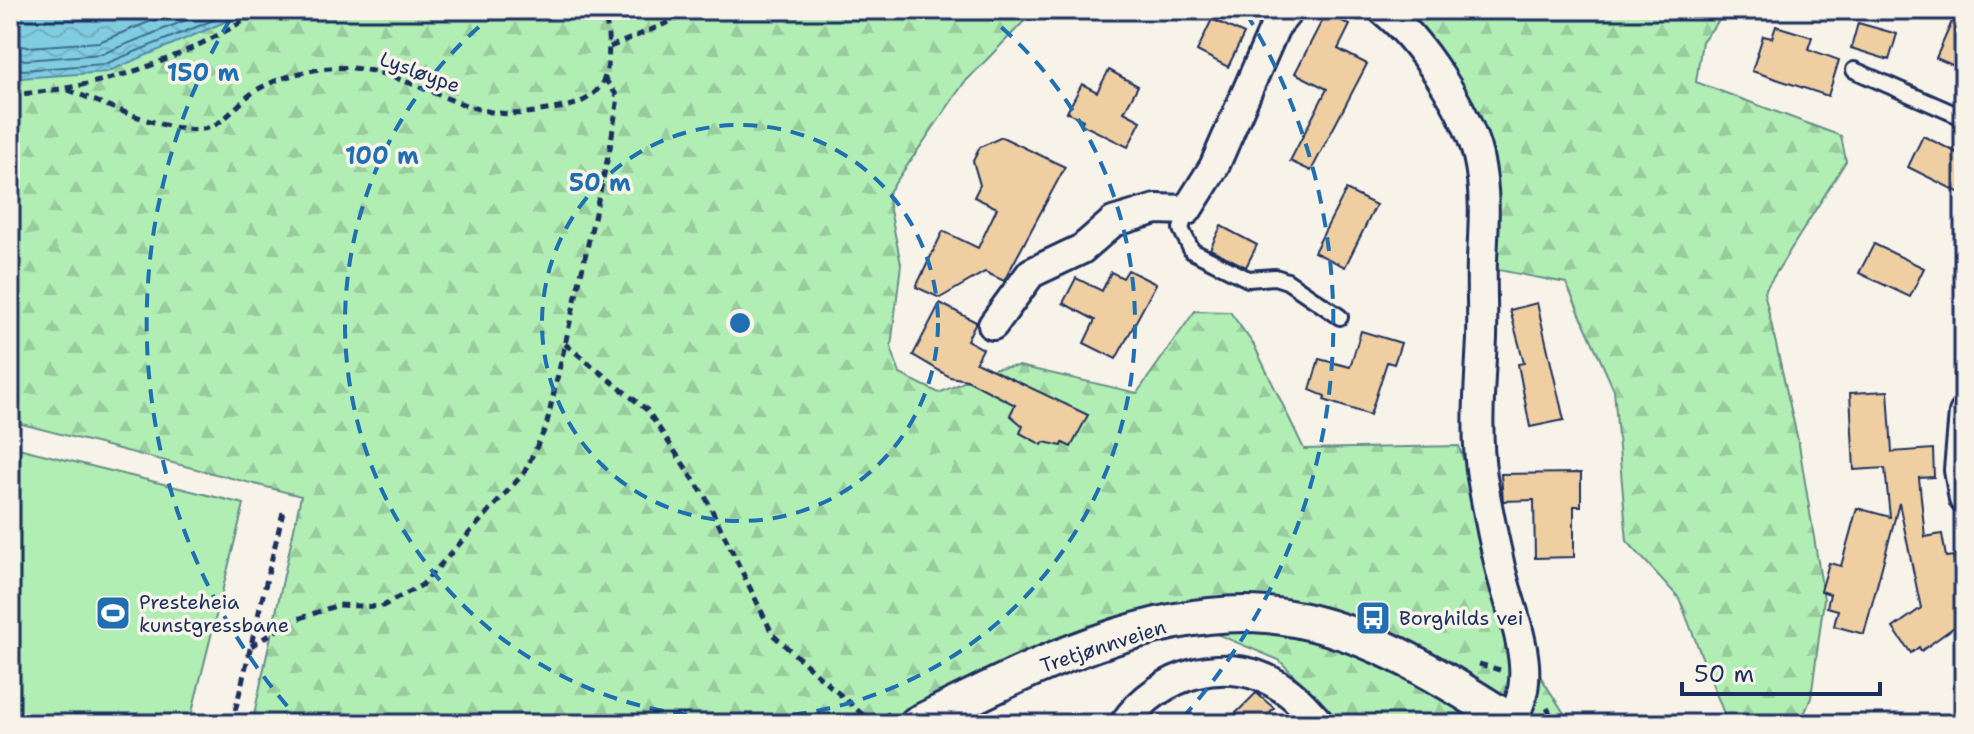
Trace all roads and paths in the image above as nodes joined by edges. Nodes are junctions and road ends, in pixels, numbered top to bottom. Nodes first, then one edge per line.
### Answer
1 (262, 10) edge
2 (605, 10) edge
3 (698, 10) edge
4 (1289, 10) edge
5 (1383, 10) edge
6 (610, 47) junction
7 (1854, 70) dead end
8 (605, 79) junction
9 (68, 90) junction
10 (10, 95) edge
11 (1964, 118) edge
12 (1187, 210) junction
13 (1340, 317) dead end
14 (993, 325) dead end
15 (565, 344) junction
16 (1964, 413) edge
17 (1964, 499) edge
18 (284, 508) dead end
19 (251, 646) junction
20 (1543, 700) dead end
21 (872, 723) edge
22 (1511, 723) edge
23 (232, 724) edge
24 (917, 724) edge
25 (1124, 724) edge
26 (1320, 724) edge
27 (1556, 724) edge

1 - 9 path, Lysløype
2 - 6 path
3 - 6 path
4 - 12 street
5 - 22 street
6 - 8 path
7 - 11 lane
8 - 9 path, Lysløype
8 - 15 path
9 - 10 path, Lysløype
12 - 13 lane
12 - 14 street
15 - 19 path
15 - 21 path
16 - 17 street
18 - 19 path
19 - 23 path
20 - 27 path
22 - 24 street, Tretjønnveien
25 - 26 street

